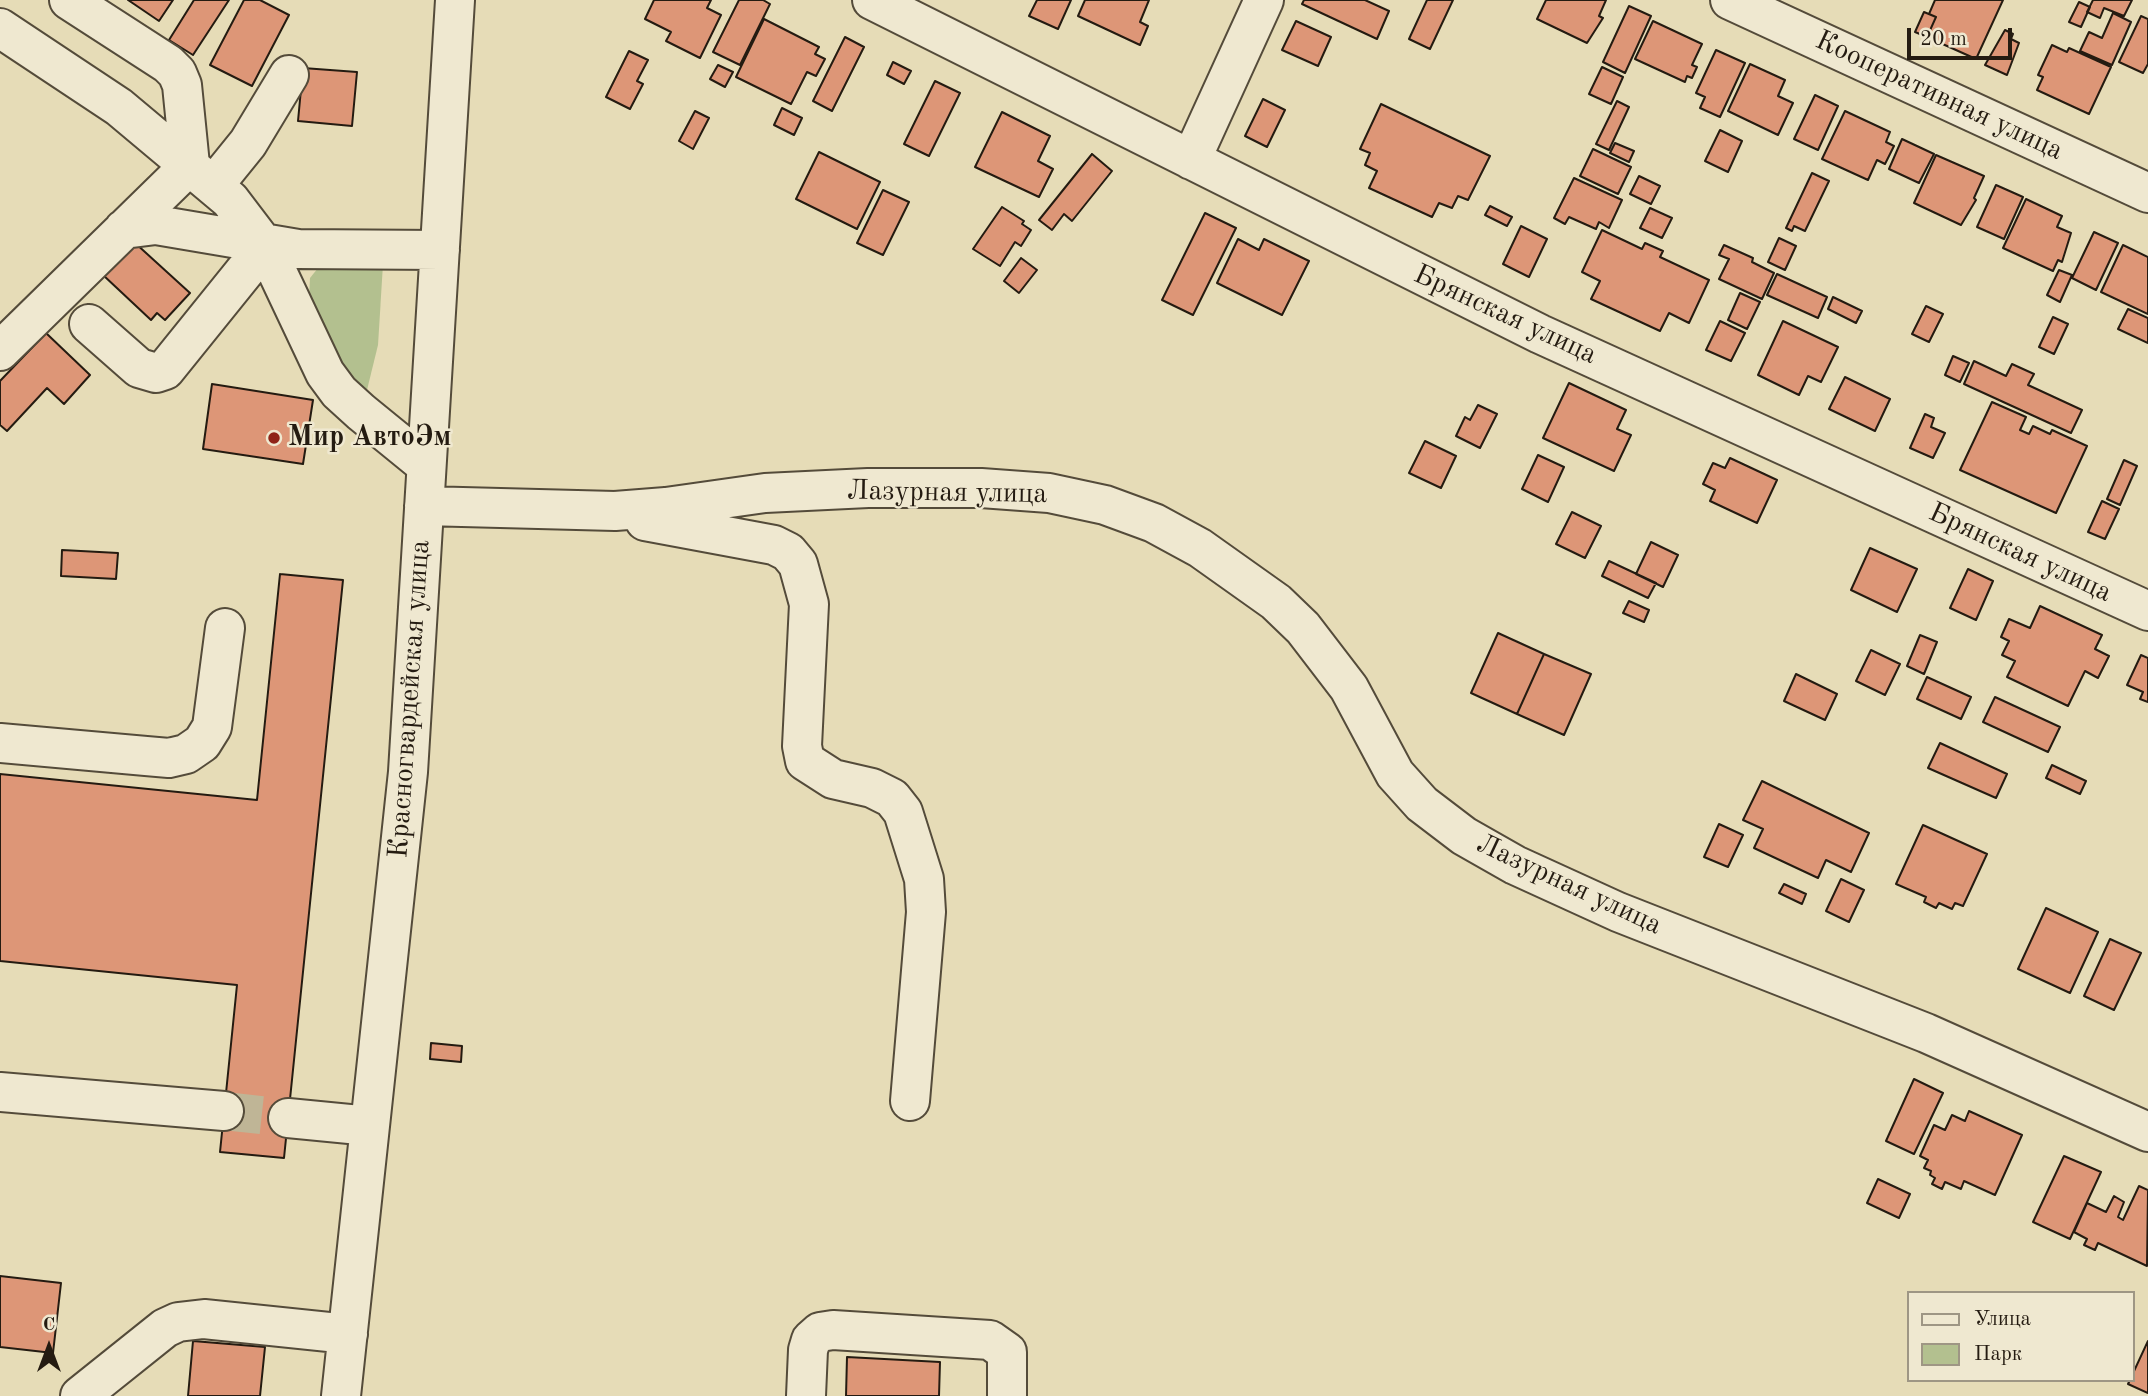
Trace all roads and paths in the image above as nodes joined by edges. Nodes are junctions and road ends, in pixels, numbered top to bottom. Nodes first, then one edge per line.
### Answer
1 (69, 0) edge
2 (455, 0) edge
3 (872, 0) edge
4 (1264, 0) edge
5 (1730, 0) edge
6 (0, 29) edge
7 (289, 75) dead end
8 (1191, 160) junction
9 (202, 175) junction
10 (2148, 193) edge
11 (124, 229) junction
12 (265, 246) junction
13 (440, 250) junction
14 (89, 324) dead end
15 (0, 351) edge
16 (426, 465) junction
17 (424, 506) junction
18 (592, 511) junction
19 (2148, 611) edge
20 (225, 628) dead end
21 (0, 743) edge
22 (0, 1092) edge
23 (911, 1101) dead end
24 (224, 1111) tunnel mouth
25 (288, 1118) tunnel mouth
26 (370, 1126) junction
27 (2148, 1132) edge
28 (348, 1334) junction
29 (80, 1396) edge
30 (341, 1396) edge
31 (806, 1396) edge
32 (1007, 1396) edge

1 - 9 street
2 - 13 street, Красногвардейская улица
3 - 8 street, Брянская улица
4 - 8 street
5 - 10 street, Кооперативная улица
6 - 9 street
7 - 9 street
8 - 19 street, Брянская улица
9 - 11 street
9 - 12 street
11 - 12 street
11 - 15 street
12 - 13 street
12 - 14 street
12 - 16 street
13 - 16 street, Красногвардейская улица
16 - 17 street, Красногвардейская улица
17 - 18 street, Лазурная улица
17 - 26 street, Красногвардейская улица
18 - 23 street
18 - 27 street, Лазурная улица
20 - 21 street
22 - 24 street
25 - 26 street
26 - 28 street, Красногвардейская улица
28 - 29 street
28 - 30 street, Красногвардейская улица
31 - 32 street

